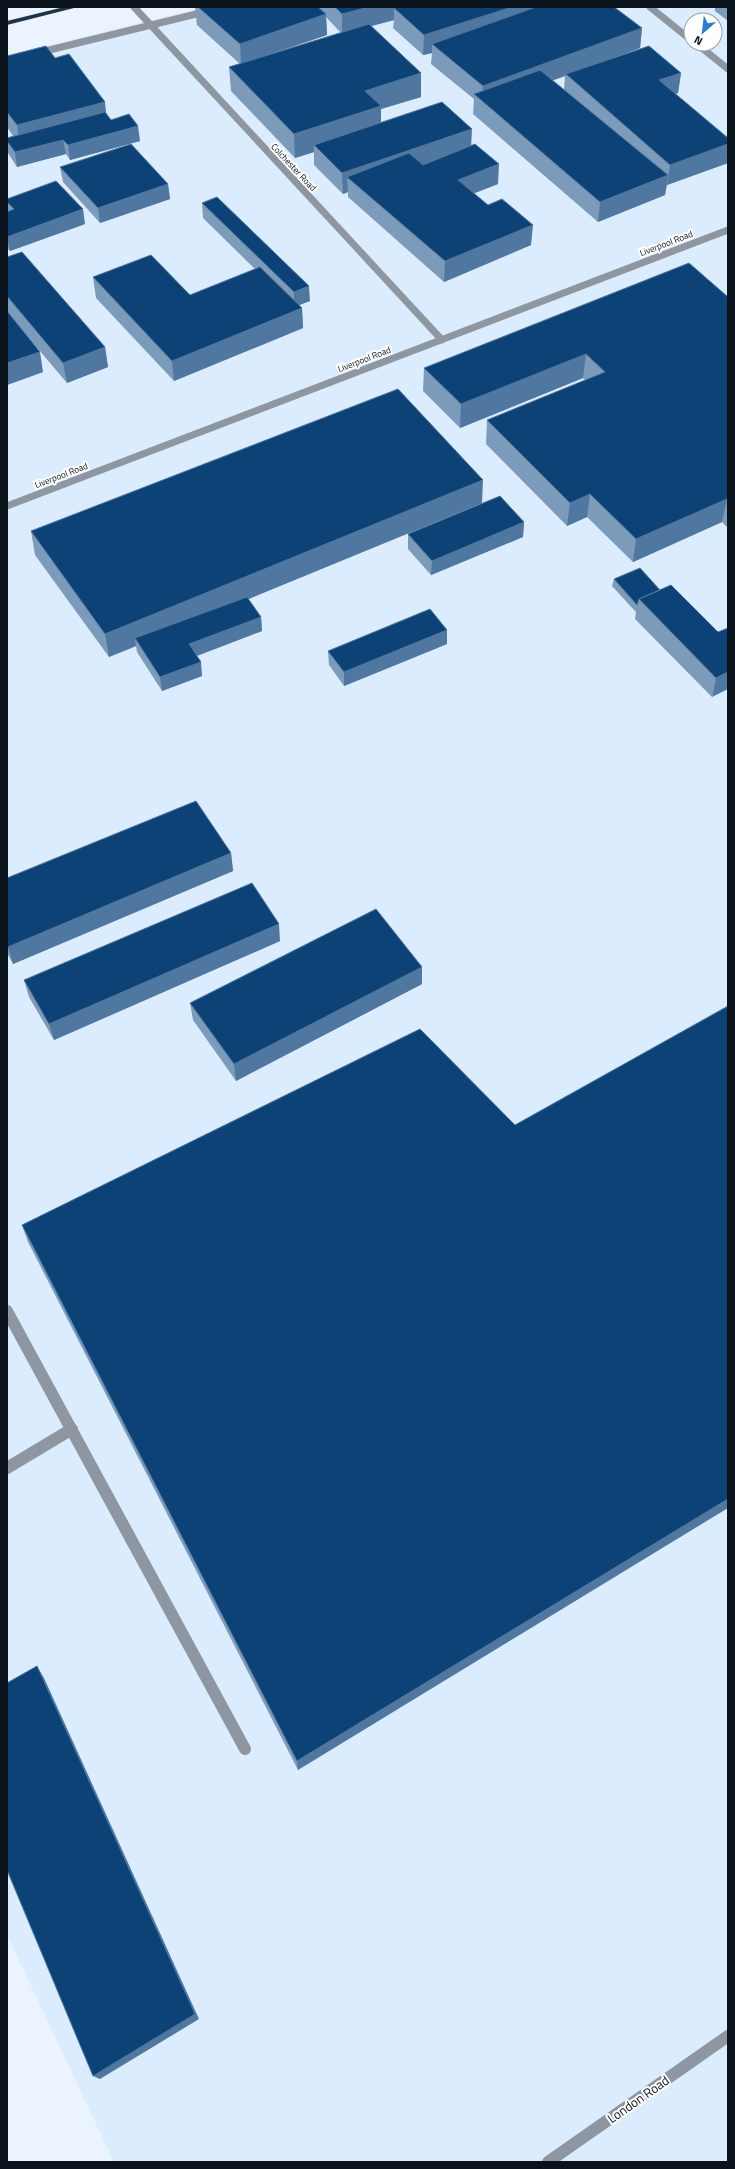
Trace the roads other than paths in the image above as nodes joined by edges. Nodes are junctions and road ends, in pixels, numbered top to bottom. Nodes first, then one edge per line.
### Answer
1 (74, 7) edge
2 (134, 7) edge
3 (225, 7) edge
4 (650, 7) edge
5 (7, 23) edge
6 (151, 25) junction
7 (683, 34) edge
8 (707, 52) edge
9 (30, 55) edge
10 (728, 69) edge
11 (728, 230) edge
12 (442, 340) junction
13 (7, 506) edge
14 (7, 1311) edge
15 (72, 1430) junction
16 (7, 1468) edge
17 (245, 1749) dead end
18 (728, 2036) edge
19 (548, 2162) edge

1 - 5 highway
2 - 6 street, Colchester Road
3 - 6 street
4 - 7 street
6 - 9 street
6 - 12 street, Colchester Road
8 - 10 street
11 - 12 street, Liverpool Road
12 - 13 street, Liverpool Road
14 - 15 street
15 - 16 street
15 - 17 street
18 - 19 street, London Road

